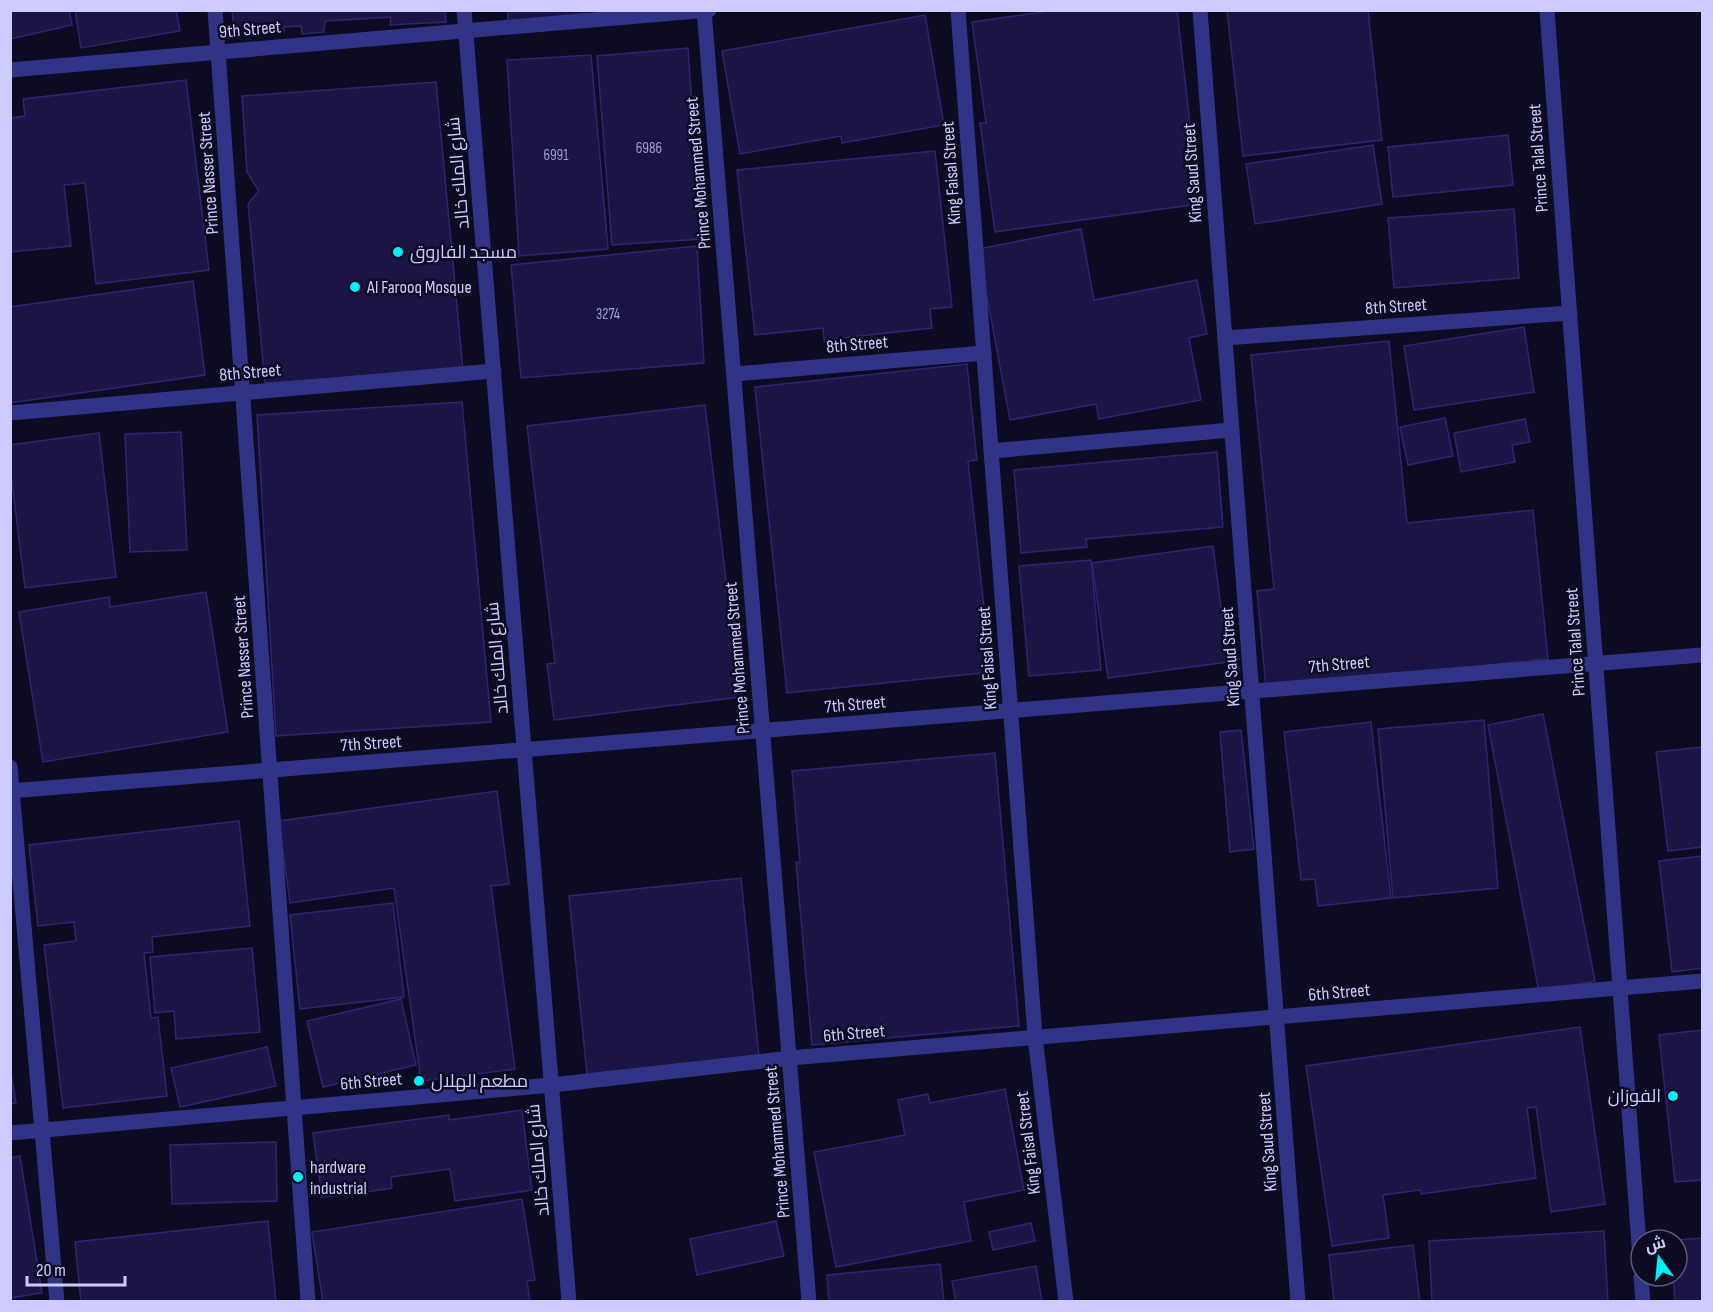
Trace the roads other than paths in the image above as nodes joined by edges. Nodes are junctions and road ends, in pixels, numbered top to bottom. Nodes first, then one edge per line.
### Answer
1 (214, 10) edge
2 (464, 10) edge
3 (709, 10) edge
4 (958, 10) edge
5 (1200, 10) edge
6 (1547, 10) edge
7 (704, 11) edge
8 (466, 31) junction
9 (219, 51) junction
10 (10, 70) edge
11 (1570, 313) junction
12 (1225, 338) junction
13 (984, 353) junction
14 (494, 371) junction
15 (734, 374) junction
16 (243, 392) junction
17 (10, 413) edge
18 (1232, 430) junction
19 (991, 450) junction
20 (1702, 655) edge
21 (1596, 663) junction
22 (1252, 691) junction
23 (1011, 709) junction
24 (763, 731) junction
25 (525, 751) junction
26 (10, 767) edge
27 (270, 770) junction
28 (12, 791) edge
29 (1702, 981) edge
30 (1621, 988) junction
31 (1277, 1017) junction
32 (1035, 1036) junction
33 (790, 1058) junction
34 (552, 1085) junction
35 (295, 1107) junction
36 (42, 1130) junction
37 (10, 1133) edge
38 (1638, 1228) edge
39 (57, 1302) edge
40 (308, 1302) edge
41 (569, 1302) edge
42 (809, 1302) edge
43 (1066, 1302) edge
44 (1298, 1302) edge

1 - 9 street, Prince Nasser Street
2 - 8 street, شارع الملك خالد
3 - 7 street, 9th Street
4 - 13 street, King Faisal Street
5 - 12 street, King Saud Street
6 - 11 street, Prince Talal Street
7 - 8 street, 9th Street
7 - 15 street, Prince Mohammed Street
8 - 9 street, 9th Street
8 - 14 street, شارع الملك خالد
9 - 10 street, 9th Street
9 - 16 street, Prince Nasser Street
11 - 12 street, 8th Street
11 - 21 street, Prince Talal Street
12 - 18 street, King Saud Street
13 - 15 street, 8th Street
13 - 19 street, King Faisal Street
14 - 16 street, 8th Street
14 - 25 street, شارع الملك خالد
15 - 24 street, Prince Mohammed Street
16 - 17 street, 8th Street
16 - 27 street, Prince Nasser Street
18 - 19 street
18 - 22 street, King Saud Street
19 - 23 street, King Faisal Street
20 - 21 street, 7th Street
21 - 22 street, 7th Street
21 - 30 street, Prince Talal Street
22 - 23 street, 7th Street
22 - 31 street, King Saud Street
23 - 24 street, 7th Street
23 - 32 street, King Faisal Street
24 - 25 street, 7th Street
24 - 33 street, Prince Mohammed Street
25 - 27 street, 7th Street
25 - 34 street, شارع الملك خالد
26 - 28 street
27 - 28 street, 7th Street
27 - 35 street, Prince Nasser Street
28 - 36 street
29 - 30 street, 6th Street
30 - 31 street, 6th Street
30 - 38 street, Prince Talal Street
31 - 32 street, 6th Street
31 - 44 street, King Saud Street
32 - 33 street, 6th Street
32 - 43 street, King Faisal Street
33 - 34 street, 6th Street
33 - 42 street, Prince Mohammed Street
34 - 35 street, 6th Street
34 - 41 street, شارع الملك خالد
35 - 36 street, 6th Street
35 - 40 street, Prince Nasser Street
36 - 37 street, 6th Street
36 - 39 street

